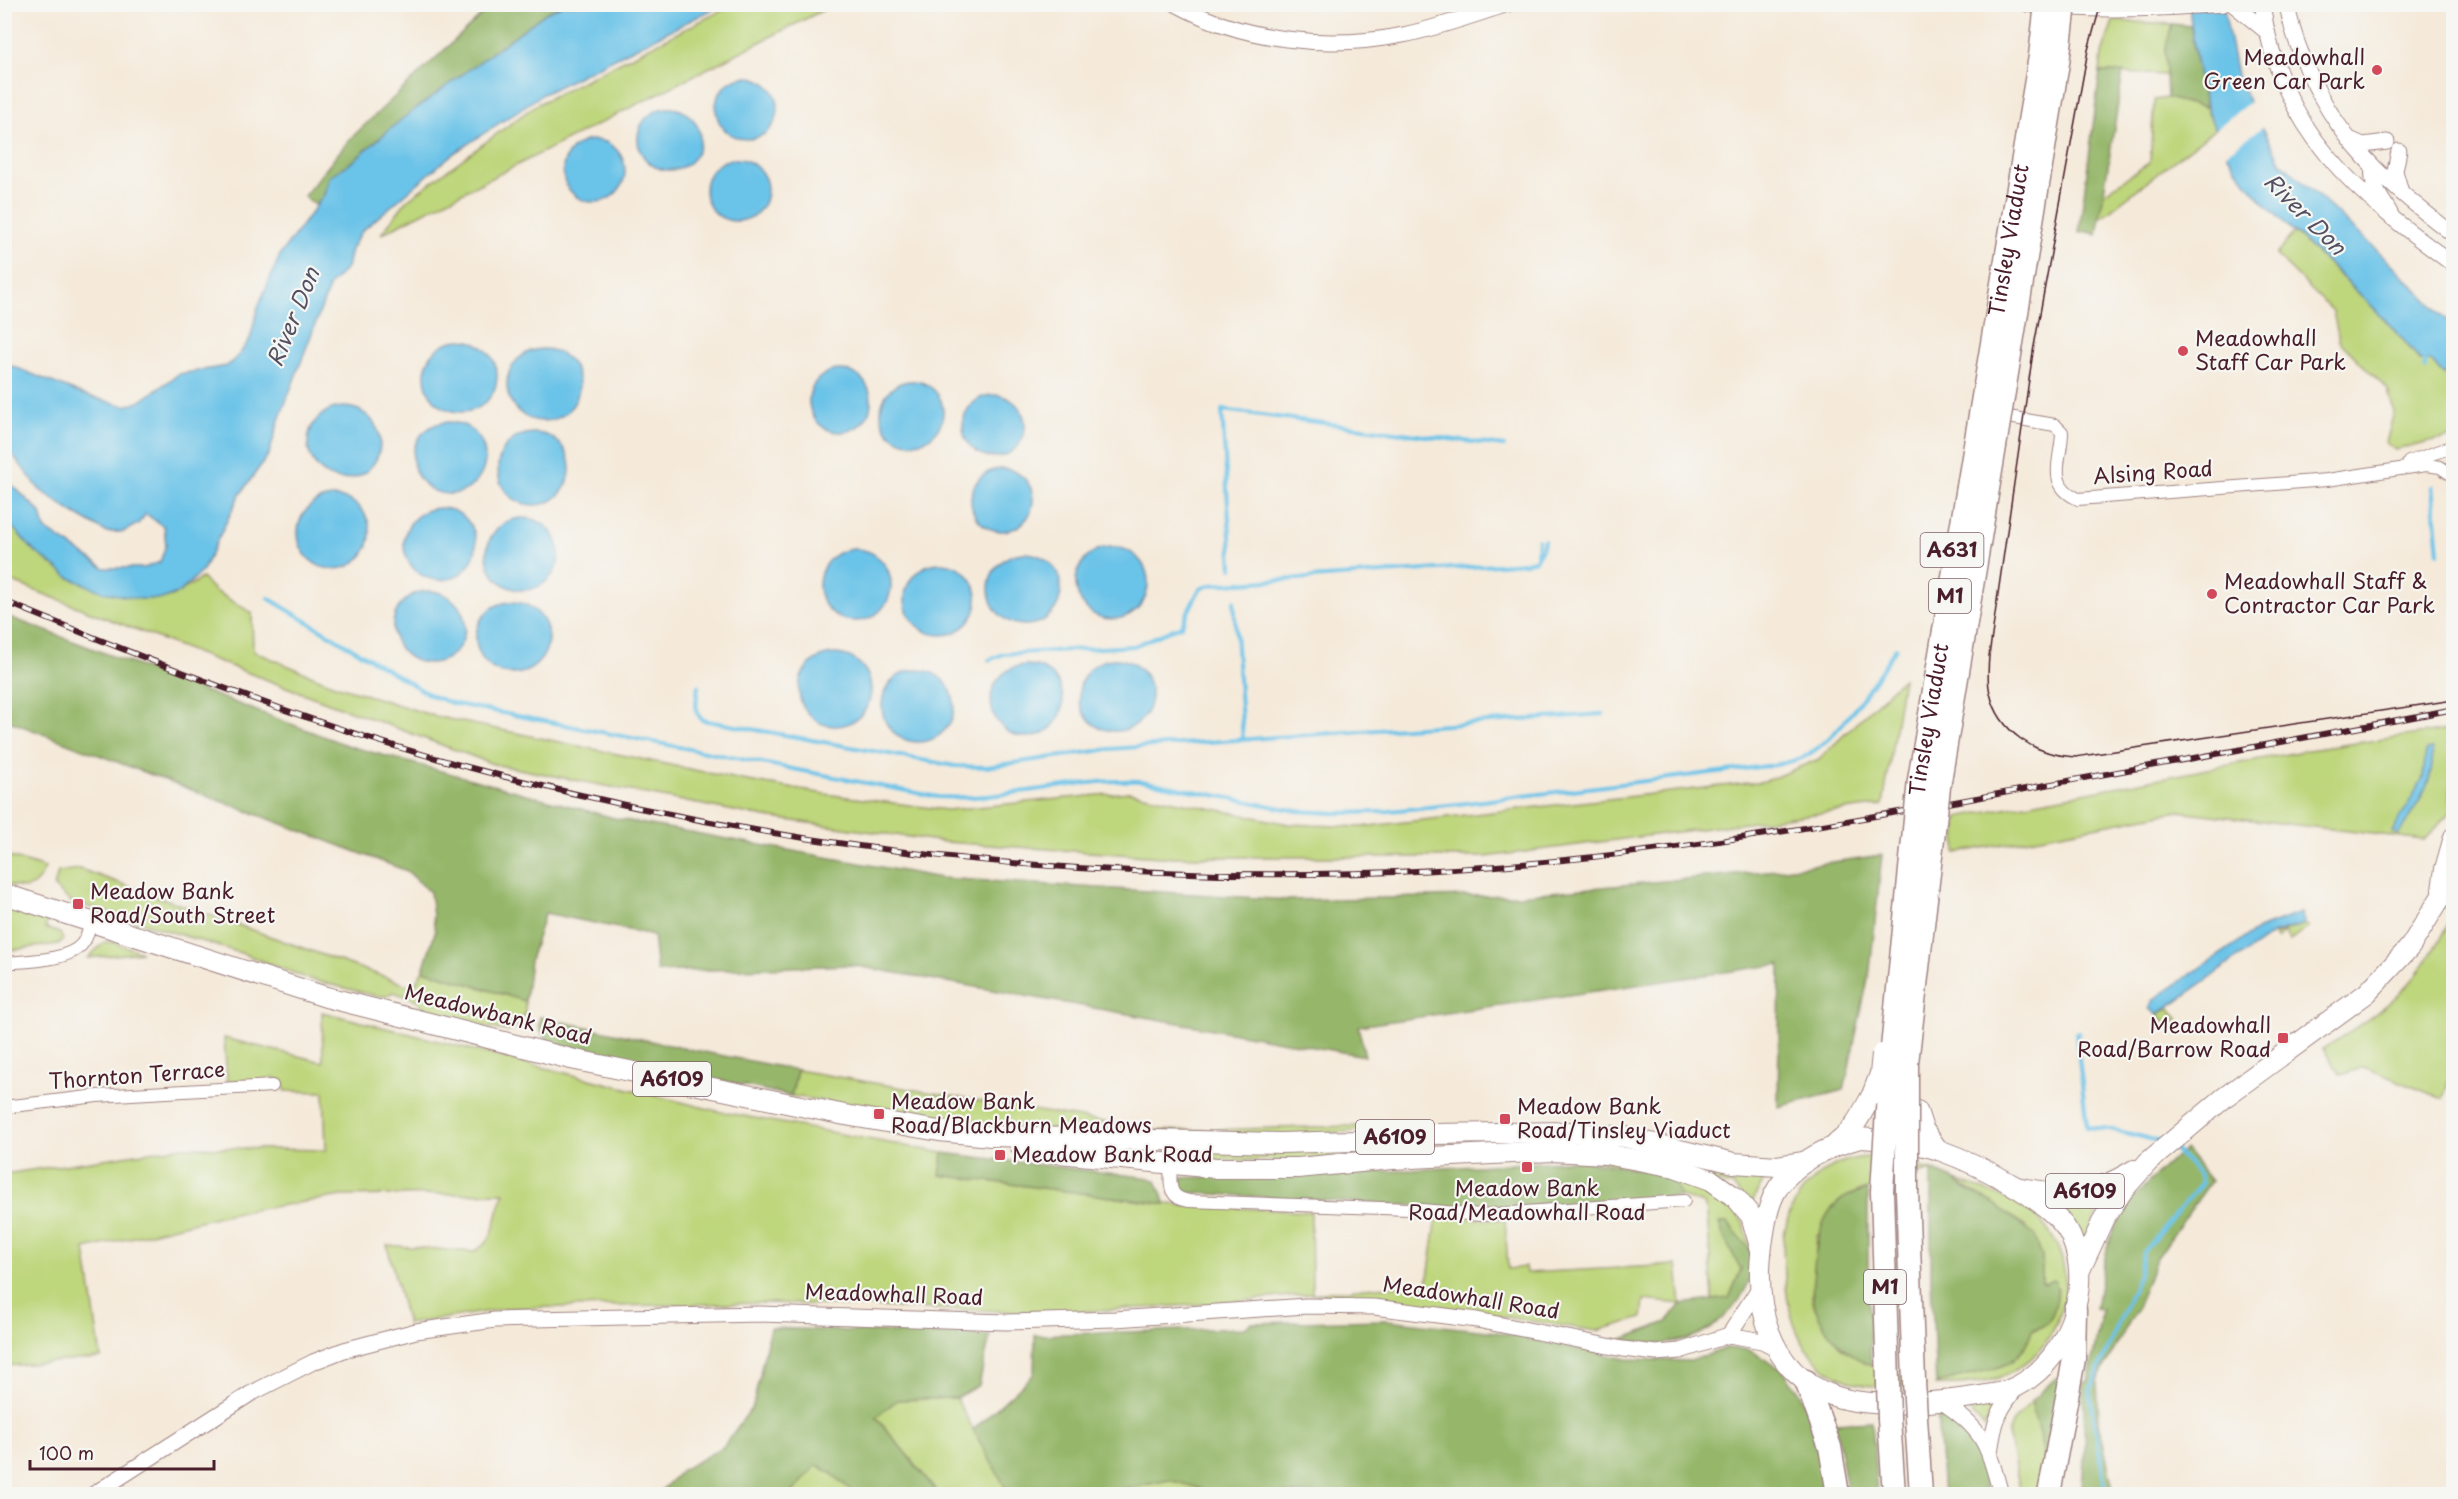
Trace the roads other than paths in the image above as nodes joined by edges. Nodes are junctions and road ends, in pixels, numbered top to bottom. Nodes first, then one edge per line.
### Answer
1 (1176, 4) edge
2 (1508, 4) edge
3 (2027, 4) edge
4 (2038, 4) edge
5 (2046, 4) edge
6 (2065, 4) edge
7 (2072, 4) edge
8 (2223, 4) edge
9 (2262, 4) edge
10 (2274, 4) edge
11 (2233, 5) edge
12 (2288, 9) edge
13 (2267, 32) junction
14 (2316, 87) junction
15 (2286, 89) junction
16 (2346, 138) junction
17 (2333, 164) junction
18 (2373, 168) junction
19 (2402, 195) junction
20 (2394, 221) junction
21 (2454, 235) edge
22 (2454, 265) edge
23 (1982, 412) dead end
24 (2454, 446) edge
25 (2391, 469) junction
26 (2454, 476) edge
27 (2452, 846) edge
28 (2449, 876) edge
29 (4, 894) edge
30 (92, 922) junction
31 (4, 963) edge
32 (272, 1086) dead end
33 (4, 1107) edge
34 (1433, 1134) junction
35 (992, 1136) junction
36 (1174, 1139) junction
37 (1835, 1145) junction
38 (1938, 1150) junction
39 (1435, 1157) junction
40 (2152, 1157) junction
41 (1804, 1162) junction
42 (1172, 1165) junction
43 (2016, 1187) junction
44 (1684, 1201) dead end
45 (1761, 1250) junction
46 (2080, 1270) junction
47 (1759, 1288) junction
48 (2075, 1310) junction
49 (1729, 1335) junction
50 (1776, 1348) junction
51 (1806, 1381) junction
52 (2019, 1384) junction
53 (1939, 1400) junction
54 (1990, 1453) junction
55 (94, 1494) edge
56 (1838, 1494) edge
57 (1894, 1494) edge
58 (1921, 1494) edge
59 (2001, 1494) edge
60 (2049, 1494) edge

1 - 2 street
3 - 8 street
4 - 37 main road, Tinsley Viaduct / A631, bridge
5 - 57 highway, Tinsley Viaduct / M1, bridge
6 - 58 highway, Tinsley Viaduct / M1, bridge
7 - 38 main road, Tinsley Viaduct / A631
9 - 13 street
10 - 12 street
11 - 13 street
12 - 14 street
13 - 15 street
14 - 15 street
14 - 16 street
15 - 17 street
16 - 18 street
16 - 19 street
17 - 18 street
17 - 20 street
18 - 19 street
18 - 20 street
19 - 21 street
20 - 22 street
23 - 25 street, Alsing Road
24 - 25 street, Alsing Road
25 - 26 street, Alsing Road
27 - 28 main road, A6109
28 - 40 main road, A6109
29 - 30 main road, Meadowbank Road / A6109
30 - 31 street
30 - 35 main road, Meadowbank Road / A6109
32 - 33 street, Thornton Terrace
34 - 36 main road, A6109
34 - 39 main road
34 - 41 main road, A6109
35 - 36 main road, A6109
35 - 42 main road, A6109
36 - 42 street
37 - 38 main road
37 - 41 main road
38 - 43 main road
39 - 42 main road, A6109
39 - 45 main road, A6109
40 - 43 main road, A6109
40 - 46 main road, A6109
41 - 45 main road
42 - 44 street
43 - 46 main road
45 - 47 main road
46 - 48 main road
47 - 49 street
47 - 50 main road
48 - 52 main road
48 - 60 highway
49 - 50 street, Meadowhall Road
49 - 55 street, Meadowhall Road
50 - 51 main road
51 - 53 main road
51 - 56 highway
52 - 53 main road
52 - 54 street
53 - 54 street
54 - 59 street

